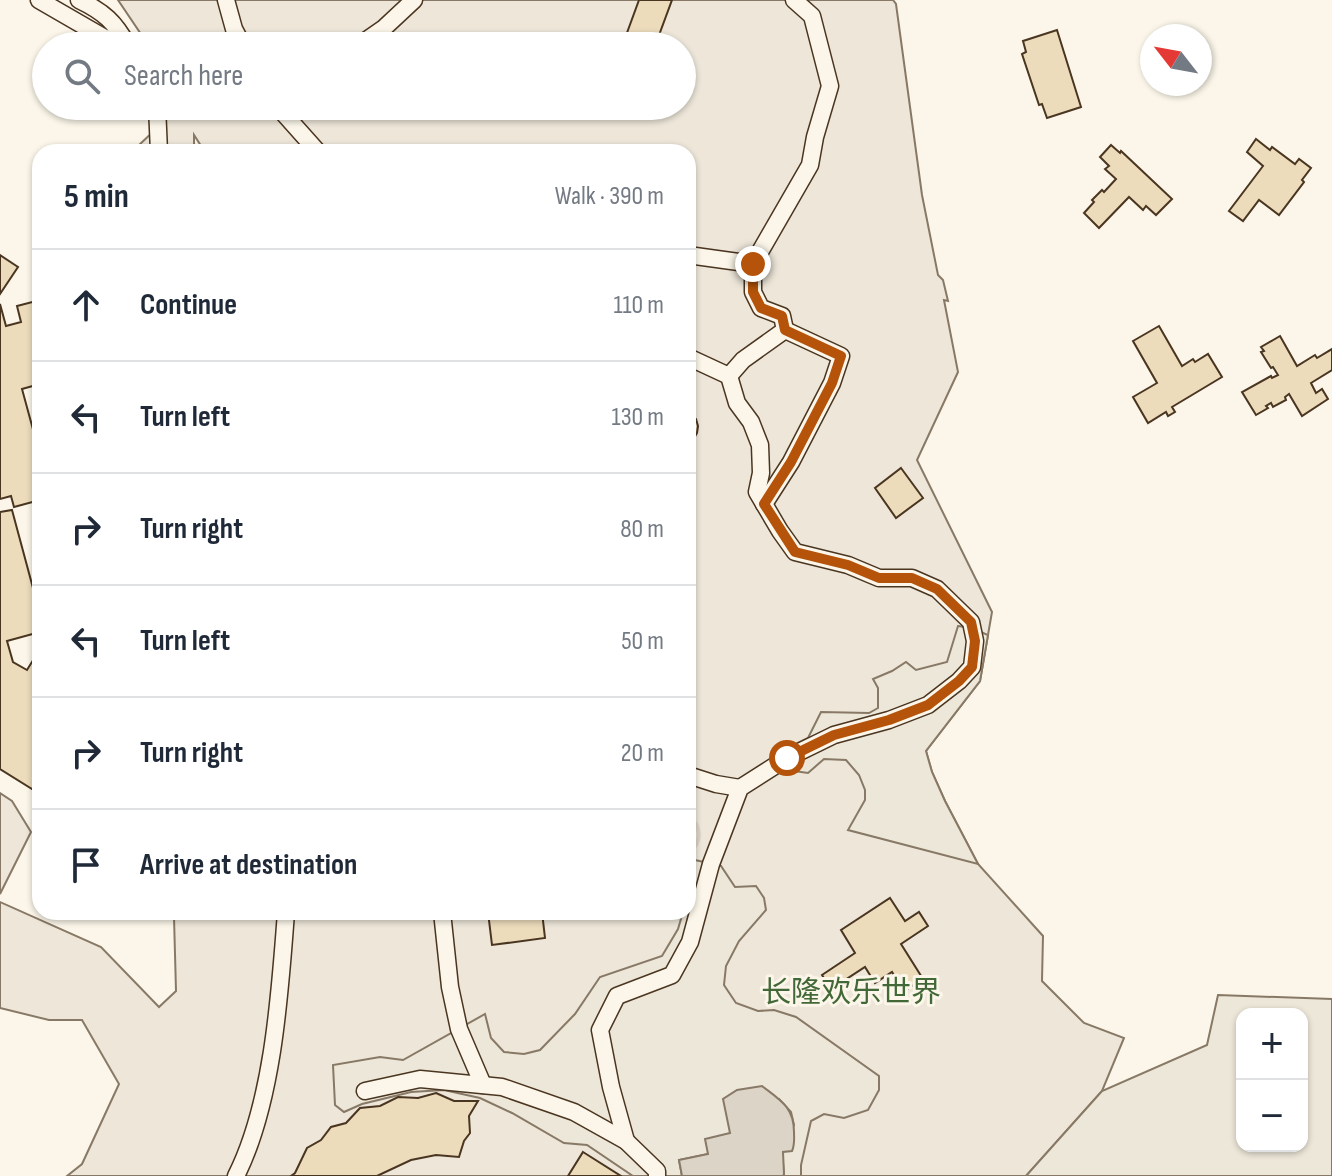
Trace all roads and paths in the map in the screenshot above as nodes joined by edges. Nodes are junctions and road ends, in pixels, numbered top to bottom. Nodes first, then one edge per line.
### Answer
1 (39, 0) edge
2 (79, 0) edge
3 (226, 0) edge
4 (414, 0) edge
5 (794, 0) edge
6 (94, 32) edge
7 (120, 32) edge
8 (236, 32) edge
9 (378, 32) edge
10 (158, 120) edge
11 (289, 120) edge
12 (159, 144) edge
13 (311, 144) edge
14 (696, 256) edge
15 (753, 264) junction
16 (785, 330) junction
17 (696, 361) edge
18 (729, 376) junction
19 (764, 504) junction
20 (696, 778) edge
21 (740, 788) junction
22 (285, 920) edge
23 (443, 920) edge
24 (696, 920) edge
25 (696, 920) edge
26 (483, 1085) junction
27 (365, 1091) dead end
28 (626, 1141) junction
29 (236, 1176) edge
30 (657, 1176) edge

1 - 6 street
2 - 7 street
3 - 8 street
4 - 9 street
5 - 15 street
10 - 12 street
11 - 13 street
14 - 15 street
15 - 16 street
16 - 18 street
16 - 19 street
17 - 18 street
18 - 19 street
19 - 21 street
20 - 21 street
21 - 25 street
22 - 29 street
23 - 26 street
24 - 28 street
26 - 27 street
26 - 28 street
28 - 30 street

